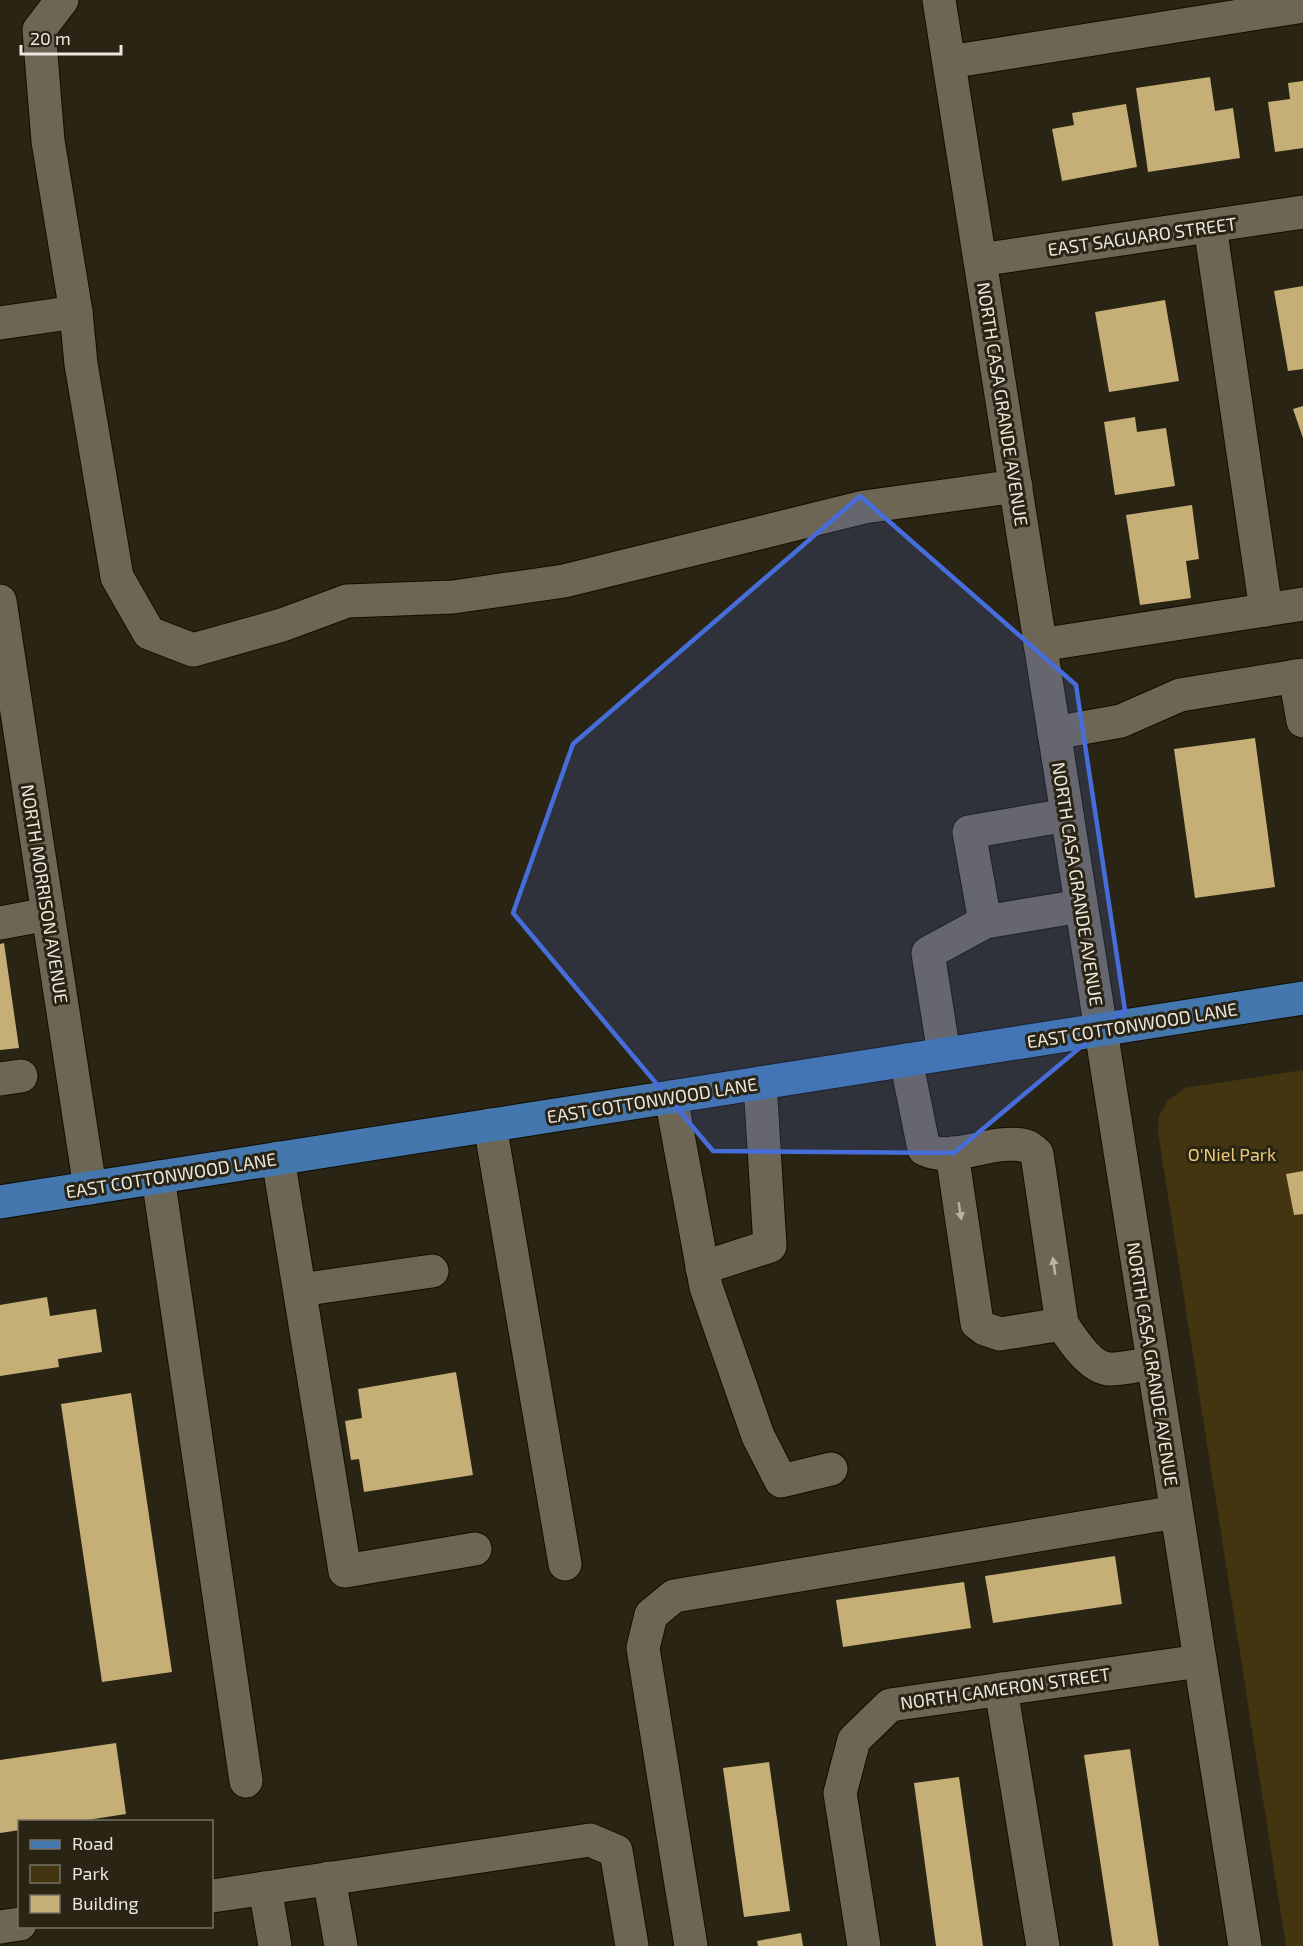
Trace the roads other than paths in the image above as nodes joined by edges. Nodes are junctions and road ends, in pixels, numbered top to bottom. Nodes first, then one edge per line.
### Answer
1 (62, 0) edge
2 (939, 0) edge
3 (1303, 6) edge
4 (949, 62) junction
5 (1303, 212) edge
6 (1209, 226) junction
7 (980, 260) junction
8 (76, 312) junction
9 (0, 323) edge
10 (1016, 486) junction
11 (0, 601) edge
12 (1303, 604) edge
13 (1266, 609) junction
14 (1040, 645) junction
15 (1299, 676) edge
16 (1303, 721) edge
17 (1054, 733) junction
18 (1067, 815) junction
19 (1081, 906) junction
20 (48, 914) junction
21 (985, 922) junction
22 (0, 923) edge
23 (1303, 998) edge
24 (1101, 1030) junction
25 (944, 1054) junction
26 (906, 1060) junction
27 (760, 1083) junction
28 (671, 1097) junction
29 (490, 1125) junction
30 (952, 1153) junction
31 (278, 1158) junction
32 (158, 1177) junction
33 (90, 1188) junction
34 (0, 1202) edge
35 (702, 1268) junction
36 (432, 1271) dead end
37 (300, 1290) junction
38 (1062, 1324) junction
39 (1153, 1363) junction
40 (831, 1469) dead end
41 (1176, 1512) junction
42 (475, 1549) dead end
43 (565, 1564) dead end
44 (1200, 1661) junction
45 (1001, 1689) junction
46 (246, 1781) dead end
47 (329, 1878) junction
48 (265, 1888) junction
49 (213, 1896) edge
50 (18, 1924) edge
51 (0, 1927) edge
52 (275, 1946) edge
53 (341, 1946) edge
54 (632, 1946) edge
55 (691, 1946) edge
56 (864, 1946) edge
57 (1042, 1946) edge
58 (1245, 1946) edge

1 - 8 street
2 - 4 street, NORTH CASA GRANDE AVENUE
3 - 4 street
4 - 7 street, NORTH CASA GRANDE AVENUE
5 - 6 street, EAST SAGUARO STREET
6 - 7 street, EAST SAGUARO STREET
6 - 13 street
7 - 10 street, NORTH CASA GRANDE AVENUE
8 - 9 street
8 - 10 street
10 - 14 street, NORTH CASA GRANDE AVENUE
11 - 20 street, NORTH MORRISON AVENUE
12 - 13 street
13 - 14 street
14 - 17 street, NORTH CASA GRANDE AVENUE
15 - 16 street
15 - 17 street
17 - 18 street, NORTH CASA GRANDE AVENUE
18 - 19 street, NORTH CASA GRANDE AVENUE
18 - 21 street
19 - 21 street
19 - 24 street, NORTH CASA GRANDE AVENUE
20 - 22 street
20 - 33 street, NORTH MORRISON AVENUE
21 - 25 street
23 - 24 main road, EAST COTTONWOOD LANE
24 - 25 main road, EAST COTTONWOOD LANE
24 - 39 street, NORTH CASA GRANDE AVENUE
25 - 26 main road, EAST COTTONWOOD LANE
26 - 27 main road, EAST COTTONWOOD LANE
26 - 30 street
27 - 28 main road, EAST COTTONWOOD LANE
27 - 35 street
28 - 29 main road, EAST COTTONWOOD LANE
28 - 35 street
29 - 31 main road, EAST COTTONWOOD LANE
29 - 43 street
30 -> 38 street
38 -> 30 street
31 - 32 main road, EAST COTTONWOOD LANE
31 - 37 street
32 - 33 main road, EAST COTTONWOOD LANE
32 - 46 street
33 - 34 main road, EAST COTTONWOOD LANE
35 - 40 street
36 - 37 street
37 - 42 street
38 - 39 street
39 - 41 street, NORTH CASA GRANDE AVENUE
41 - 44 street, NORTH CASA GRANDE AVENUE
41 - 55 street
44 - 45 street, NORTH CAMERON STREET
44 - 58 street, NORTH CASA GRANDE AVENUE
45 - 56 street, NORTH CAMERON STREET
45 - 57 street
47 - 48 street
47 - 53 street
47 - 54 street
48 - 49 street
48 - 52 street
50 - 51 street

